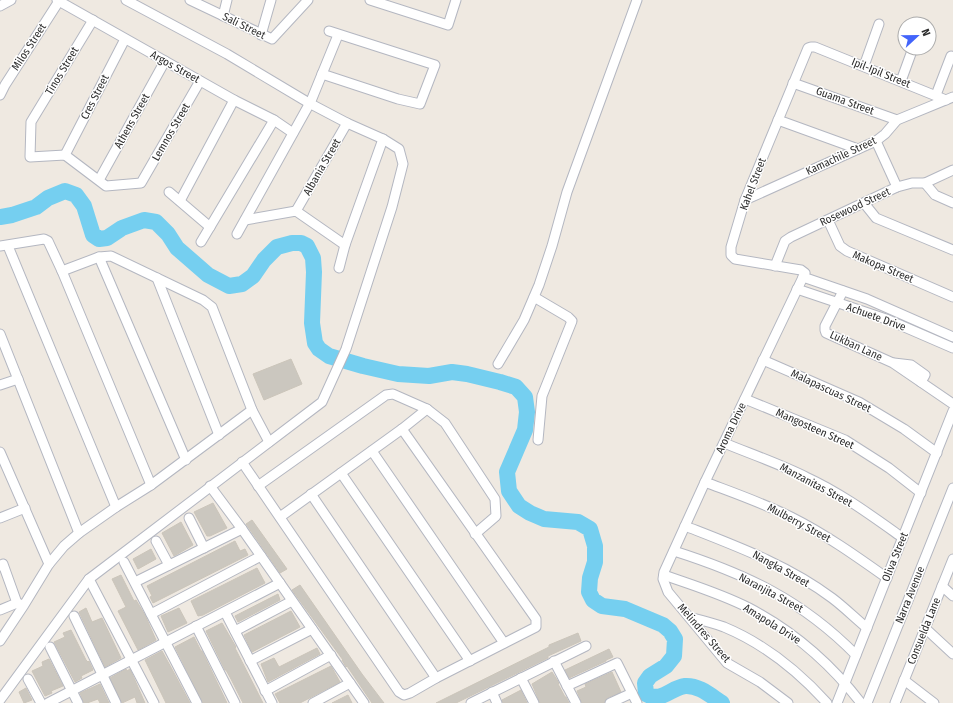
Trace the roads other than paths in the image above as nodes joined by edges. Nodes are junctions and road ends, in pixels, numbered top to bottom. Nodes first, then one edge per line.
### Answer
1 (11, 0) edge
2 (58, 0) edge
3 (126, 0) edge
4 (190, 0) edge
5 (227, 0) edge
6 (271, 0) edge
7 (308, 0) edge
8 (370, 0) edge
9 (456, 0) edge
10 (638, 0) edge
11 (0, 6) edge
12 (223, 16) junction
13 (93, 20) junction
14 (879, 24) dead end
15 (329, 31) dead end
16 (261, 35) junction
17 (338, 35) junction
18 (125, 39) junction
19 (816, 47) joint
20 (910, 56) edge
21 (951, 56) dead end
22 (166, 61) junction
23 (864, 66) junction
24 (322, 74) junction
25 (200, 81) junction
26 (901, 81) junction
27 (793, 83) junction
28 (2, 85) edge
29 (0, 95) edge
30 (936, 95) junction
31 (949, 98) edge
32 (234, 100) junction
33 (309, 103) junction
34 (274, 120) junction
35 (778, 120) junction
36 (897, 120) junction
37 (347, 123) junction
38 (293, 133) junction
39 (383, 139) junction
40 (876, 141) junction
41 (858, 149) junction
42 (65, 155) junction
43 (953, 170) edge
44 (99, 180) junction
45 (925, 183) junction
46 (897, 187) junction
47 (169, 192) dead end
48 (746, 200) junction
49 (180, 201) junction
50 (864, 203) junction
51 (953, 203) edge
52 (296, 212) junction
53 (245, 220) junction
54 (828, 220) junction
55 (210, 227) junction
56 (237, 234) dead end
57 (201, 242) dead end
58 (345, 245) junction
59 (4, 246) edge
60 (953, 250) edge
61 (99, 257) junction
62 (775, 266) junction
63 (339, 268) dead end
64 (62, 271) junction
65 (804, 275) junction
66 (157, 278) junction
67 (797, 289) junction
68 (843, 291) junction
69 (534, 297) junction
70 (953, 297) edge
71 (837, 303) junction
72 (953, 337) edge
73 (1, 338) edge
74 (953, 348) edge
75 (763, 360) junction
76 (498, 364) dead end
77 (18, 378) junction
78 (0, 386) edge
79 (745, 399) junction
80 (953, 404) edge
81 (427, 409) junction
82 (252, 410) junction
83 (953, 411) edge
84 (402, 429) junction
85 (219, 435) junction
86 (538, 440) dead end
87 (269, 442) junction
88 (724, 443) junction
89 (372, 451) junction
90 (0, 452) edge
91 (937, 453) junction
92 (186, 460) junction
93 (242, 462) junction
94 (9, 471) junction
95 (341, 473) junction
96 (0, 475) edge
97 (705, 482) junction
98 (151, 485) junction
99 (210, 486) junction
100 (258, 486) junction
101 (953, 488) edge
102 (921, 493) junction
103 (312, 494) junction
104 (116, 507) junction
105 (25, 508) junction
106 (280, 517) junction
107 (0, 518) edge
108 (189, 518) dead end
109 (685, 526) junction
110 (242, 529) junction
111 (79, 533) junction
112 (475, 534) junction
113 (902, 538) junction
114 (156, 541) dead end
115 (204, 548) junction
116 (674, 551) junction
117 (261, 556) junction
118 (953, 559) edge
119 (124, 562) dead end
120 (50, 564) junction
121 (169, 565) junction
122 (0, 566) edge
123 (664, 575) junction
124 (887, 578) junction
125 (89, 579) junction
126 (135, 582) junction
127 (280, 583) junction
128 (664, 585) joint
129 (942, 586) junction
130 (953, 596) edge
131 (292, 601) junction
132 (21, 604) junction
133 (0, 610) edge
134 (225, 612) junction
135 (152, 614) junction
136 (74, 616) dead end
137 (689, 617) junction
138 (196, 626) junction
139 (867, 628) junction
140 (925, 628) junction
141 (312, 629) junction
142 (235, 631) junction
143 (0, 641) edge
144 (166, 642) junction
145 (504, 643) junction
146 (586, 646) dead end
147 (50, 647) dead end
148 (953, 654) edge
149 (331, 655) junction
150 (856, 655) junction
151 (132, 660) junction
152 (250, 661) junction
153 (470, 661) junction
154 (554, 662) junction
155 (102, 675) junction
156 (436, 678) junction
157 (521, 678) junction
158 (28, 679) dead end
159 (904, 680) junction
160 (845, 682) junction
161 (350, 683) junction
162 (567, 686) junction
163 (72, 691) junction
164 (265, 691) junction
165 (492, 692) junction
166 (632, 693) junction
167 (0, 700) edge
168 (40, 703) edge
169 (48, 703) edge
170 (78, 703) edge
171 (116, 703) edge
172 (154, 703) edge
173 (197, 703) edge
174 (235, 703) edge
175 (272, 703) edge
176 (313, 703) edge
177 (364, 703) edge
178 (470, 703) edge
179 (497, 703) edge
180 (534, 703) edge
181 (576, 703) edge
182 (610, 703) edge
183 (637, 703) edge
184 (788, 703) edge
185 (827, 703) edge
186 (837, 703) edge
187 (861, 703) edge
188 (867, 703) edge
189 (895, 703) edge
190 (934, 703) edge

1 - 11 street
2 - 13 street, Argos Street
2 - 28 street, Milos Street
3 - 33 street
4 - 12 street, Sali Street
5 - 12 street
6 - 16 street
7 - 16 street, Sali Street
8 - 9 street
10 - 69 street
12 - 16 street, Sali Street
13 - 18 street, Argos Street
13 - 42 street, Tinos Street
14 - 23 street
15 - 17 street
17 - 24 street
17 - 24 street
18 - 22 street, Argos Street
18 - 42 street, Cres Street
19 - 23 street, Ipil-Ipil Street
19 - 27 street, Kahel Street
20 - 26 street
21 - 30 street
22 - 25 street, Argos Street
22 - 44 street, Athens Street
23 - 26 street, Ipil-Ipil Street
24 - 33 street
25 - 32 street, Argos Street
25 - 44 street, Lemnos Street
26 - 30 street, Ipil-Ipil Street
27 - 35 street, Kahel Street
27 - 36 street, Guama Street
28 - 29 street, Milos Street
30 - 31 street, Ipil-Ipil Street
31 - 36 street, Kamachile Street
32 - 34 street, Argos Street
32 - 49 street
33 - 37 street
33 - 38 street
34 - 38 street, Argos Street
34 - 55 street
35 - 41 street
35 - 48 street, Kahel Street
36 - 40 street, Kamachile Street
37 - 39 street
37 - 52 street, Albania Street
38 - 53 street
39 - 58 street
39 - 87 street
40 - 41 street, Kamachile Street
40 - 46 street
41 - 48 street, Kamachile Street
42 - 44 street
43 - 45 street, Rosewood Street
45 - 46 street, Rosewood Street
45 - 51 street
46 - 50 street, Rosewood Street
47 - 49 street
48 - 62 street, Kahel Street
49 - 55 street
50 - 54 street, Rosewood Street
50 - 60 street
52 - 53 street
52 - 58 street
53 - 56 street
54 - 62 street, Rosewood Street
54 - 70 street, Makopa Street
55 - 57 street
58 - 63 street
59 - 64 street
59 - 104 street
61 - 64 street
61 - 66 street
61 - 92 street
62 - 65 street, Kahel Street
64 - 98 street
65 - 67 street, Aroma Drive
65 - 68 street, Achuete Drive
66 - 82 street
66 - 85 street
67 - 71 street, Achuete Drive
67 - 75 street, Aroma Drive
68 - 71 street
68 - 72 street, Achuete Drive
69 - 76 street
69 - 86 street
71 - 74 street, Achuete Drive
71 - 80 street, Lukban Lane
73 - 77 street
75 - 79 street, Aroma Drive
75 - 91 street, Malapascuas Street
77 - 78 street
77 - 111 street
79 - 88 street, Aroma Drive
79 - 102 street, Mangosteen Street
81 - 84 street
81 - 100 street
81 - 112 street
82 - 85 street
82 - 87 street
83 - 91 street, Oliva Street
84 - 89 street
84 - 112 street
85 - 92 street
87 - 93 street
88 - 97 street, Aroma Drive
88 - 113 street, Manzanitas Street
89 - 95 street
89 - 145 street
90 - 94 street
91 - 102 street, Oliva Street
92 - 98 street
93 - 99 street
93 - 100 street
94 - 96 street
94 - 105 street
95 - 103 street
95 - 153 street
97 - 109 street, Aroma Drive
97 - 124 street, Mulberry Street
98 - 104 street
99 - 110 street
99 - 125 street
100 - 106 street
101 - 188 street, Narra Avenue
102 - 113 street, Oliva Street
103 - 106 street
103 - 156 street
104 - 111 street
105 - 107 street
105 - 120 street
106 - 156 street
108 - 115 street
109 - 116 street, Aroma Drive
109 - 139 street, Nangka Street
110 - 115 street
110 - 117 street
111 - 120 street
112 - 145 street
113 - 124 street, Oliva Street
114 - 121 street
115 - 121 street
116 - 123 street, Aroma Drive
116 - 150 street, Naranjita Street
117 - 127 street
117 - 135 street
118 - 129 street, Consuelda Lane
119 - 126 street
120 - 132 street
121 - 126 street
122 - 132 street
123 - 128 street, Aroma Drive
123 - 160 street, Amapola Drive
124 - 139 street, Oliva Street
125 - 151 street
125 - 167 street
126 - 135 street
127 - 131 street
127 - 134 street
128 - 137 street, Melindres Street
129 - 130 street
129 - 140 street, Consuelda Lane
131 - 141 street
131 - 142 street
132 - 133 street
132 - 143 street
134 - 138 street
134 - 142 street
135 - 144 street
136 - 155 street
137 - 184 street, Melindres Street
137 - 185 street
138 - 144 street
138 - 174 street
139 - 150 street, Oliva Street
140 - 148 street
140 - 159 street, Consuelda Lane
141 - 149 street
141 - 152 street
142 - 152 street
144 - 151 street
144 - 173 street
145 - 153 street
146 - 154 street
147 - 163 street
149 - 161 street
149 - 164 street
150 - 160 street, Oliva Street
151 - 155 street
151 - 172 street
152 - 164 street
153 - 156 street
154 - 157 street
154 - 162 street
155 - 163 street
155 - 171 street
157 - 165 street
157 - 180 street
158 - 168 street
159 - 189 street, Consuelda Lane
159 - 190 street
160 - 186 street, Oliva Street
160 - 187 street, Amapola Drive
161 - 176 street
161 - 177 street
162 - 166 street
162 - 181 street
163 - 169 street
163 - 170 street
164 - 175 street
165 - 178 street
165 - 179 street
166 - 182 street
166 - 183 street

